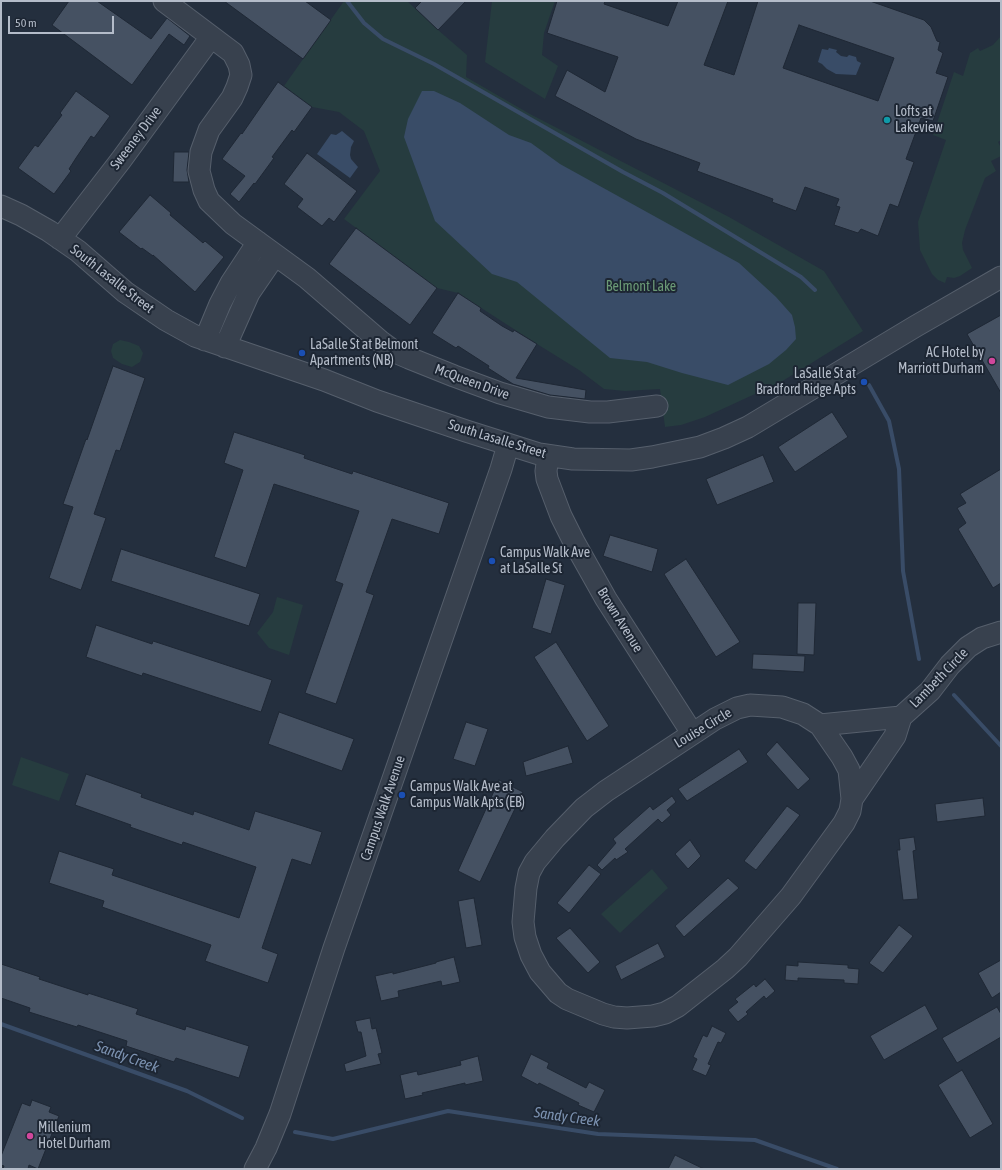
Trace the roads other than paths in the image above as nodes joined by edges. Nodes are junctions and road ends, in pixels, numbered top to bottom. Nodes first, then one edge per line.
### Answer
1 (164, 1) edge
2 (211, 37) junction
3 (1, 206) edge
4 (60, 239) junction
5 (258, 242) junction
6 (275, 255) junction
7 (1001, 277) edge
8 (205, 340) junction
9 (225, 347) junction
10 (657, 406) dead end
11 (508, 444) junction
12 (548, 456) junction
13 (1001, 632) edge
14 (901, 717) junction
15 (820, 726) junction
16 (692, 733) junction
17 (852, 799) junction
18 (254, 1169) edge

1 - 2 street, McQueen Drive
2 - 4 street, Sweeney Drive
2 - 5 street, McQueen Drive
3 - 4 street, South Lasalle Street
4 - 8 street, South Lasalle Street
5 - 6 street, McQueen Drive
5 - 8 street
6 - 9 street
6 - 10 street, McQueen Drive
7 - 12 street, South Lasalle Street
8 - 9 street, South Lasalle Street
9 - 11 street, South Lasalle Street
11 - 12 street, South Lasalle Street
11 - 18 street, Campus Walk Avenue
12 - 16 street, Brown Avenue
13 - 14 street, Lambeth Circle
14 - 15 street, Lambeth Circle
14 - 17 street, Lambeth Circle
15 - 16 street, Louise Circle
15 - 17 street, Louise Circle
16 - 17 street, Louise Circle

